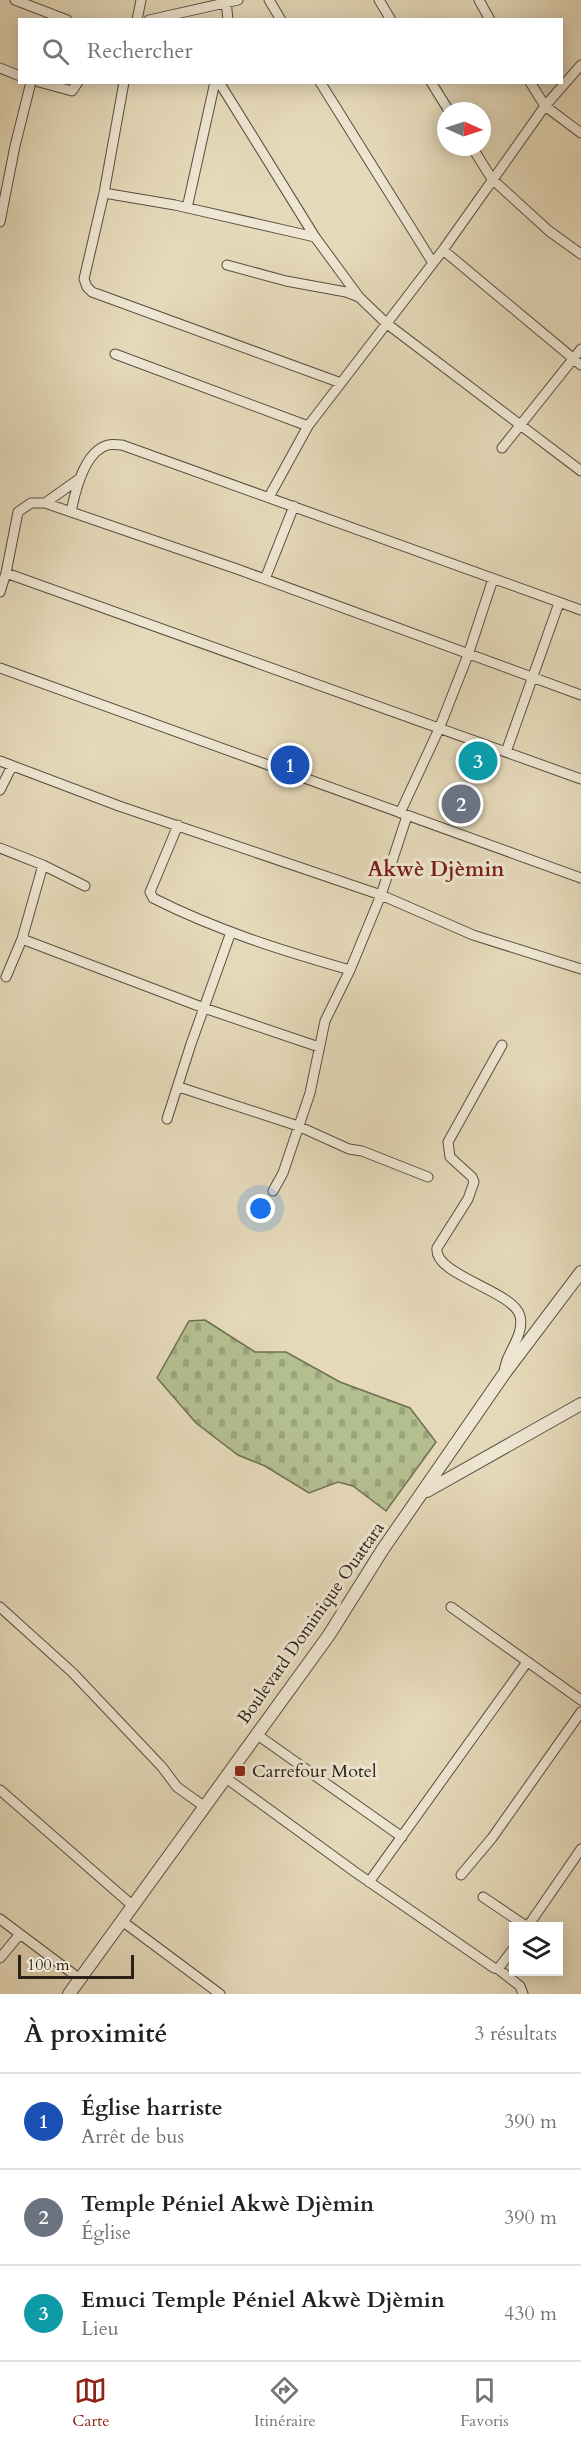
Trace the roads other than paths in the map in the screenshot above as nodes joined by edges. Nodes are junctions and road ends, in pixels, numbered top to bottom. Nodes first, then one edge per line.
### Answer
1 (15, 0) edge
2 (141, 0) edge
3 (238, 0) edge
4 (269, 0) edge
5 (379, 0) edge
6 (479, 0) edge
7 (227, 1) edge
8 (62, 18) edge
9 (136, 18) edge
10 (157, 18) edge
11 (228, 18) edge
12 (280, 18) edge
13 (390, 18) edge
14 (489, 18) edge
15 (581, 65) edge
16 (0, 68) edge
17 (18, 75) edge
18 (31, 84) edge
19 (45, 84) edge
20 (77, 84) edge
21 (124, 84) edge
22 (217, 84) edge
23 (218, 84) edge
24 (321, 84) edge
25 (432, 84) edge
26 (531, 84) edge
27 (443, 102) edge
28 (545, 106) junction
29 (581, 132) edge
30 (478, 156) edge
31 (492, 179) junction
32 (104, 193) junction
33 (1, 207) edge
34 (187, 208) junction
35 (0, 222) edge
36 (315, 237) junction
37 (443, 250) junction
38 (581, 254) edge
39 (433, 263) junction
40 (227, 266) dead end
41 (359, 297) junction
42 (386, 323) junction
43 (581, 349) edge
44 (115, 354) dead end
45 (573, 359) junction
46 (581, 365) edge
47 (341, 383) junction
48 (308, 426) junction
49 (519, 426) junction
50 (502, 448) dead end
51 (581, 471) edge
52 (78, 479) junction
53 (269, 496) junction
54 (45, 503) junction
55 (294, 506) junction
56 (71, 512) junction
57 (6, 573) junction
58 (265, 579) junction
59 (493, 579) junction
60 (0, 592) edge
61 (559, 603) junction
62 (581, 610) edge
63 (468, 655) junction
64 (0, 668) edge
65 (534, 677) junction
66 (581, 694) edge
67 (440, 729) junction
68 (506, 752) junction
69 (0, 761) edge
70 (12, 766) junction
71 (581, 779) edge
72 (0, 790) edge
73 (404, 815) junction
74 (178, 825) junction
75 (0, 848) edge
76 (43, 865) junction
77 (581, 878) edge
78 (85, 886) dead end
79 (381, 895) junction
80 (231, 932) junction
81 (22, 939) junction
82 (581, 969) edge
83 (350, 970) junction
84 (6, 977) dead end
85 (204, 1008) junction
86 (502, 1045) dead end
87 (319, 1047) junction
88 (179, 1087) junction
89 (167, 1119) dead end
90 (298, 1126) junction
91 (428, 1177) dead end
92 (273, 1191) dead end
93 (581, 1272) edge
94 (504, 1374) junction
95 (581, 1404) edge
96 (423, 1493) junction
97 (0, 1607) edge
98 (451, 1607) dead end
99 (527, 1662) junction
100 (581, 1700) edge
101 (581, 1712) edge
102 (256, 1734) junction
103 (225, 1778) junction
104 (0, 1790) edge
105 (206, 1807) junction
106 (402, 1837) junction
107 (581, 1849) edge
108 (461, 1875) dead end
109 (369, 1882) junction
110 (483, 1897) dead end
111 (133, 1906) junction
112 (0, 1919) edge
113 (122, 1921) junction
114 (521, 1922) edge
115 (530, 1922) edge
116 (20, 1934) junction
117 (509, 1954) edge
118 (0, 1958) edge
119 (498, 1969) junction
120 (80, 1979) junction
121 (69, 1994) edge
122 (220, 1994) edge
123 (523, 1994) edge

1 - 8 street
2 - 9 street
3 - 7 street
4 - 12 street
5 - 13 street
6 - 14 street
7 - 10 street
7 - 11 street
15 - 28 street
16 - 17 street
18 - 33 street
19 - 20 street
21 - 32 street
22 - 34 street
23 - 36 street
24 - 39 street
25 - 27 street
26 - 28 street
28 - 29 street
28 - 31 street
30 - 31 street
31 - 37 street
31 - 38 street
32 - 34 street
32 - 47 street
33 - 35 street
34 - 36 street
36 - 41 street
37 - 39 street
37 - 45 street
39 - 42 street
40 - 41 street
41 - 42 street
42 - 47 street
42 - 49 street
43 - 45 street
44 - 48 street
45 - 46 street
45 - 49 street
47 - 48 street
48 - 53 street
49 - 50 street
49 - 51 street
52 - 53 street
52 - 54 street
52 - 56 street
53 - 55 street
54 - 56 street
54 - 57 street
55 - 58 street
55 - 59 street
56 - 58 street
57 - 60 street
57 - 67 street
58 - 63 street
59 - 61 street
59 - 63 street
61 - 62 street
61 - 65 street
63 - 65 street
63 - 67 street
64 - 73 street
65 - 66 street
65 - 68 street
67 - 68 street
67 - 73 street
68 - 71 street
69 - 70 street
70 - 72 street
70 - 74 street
73 - 77 street
73 - 79 street
74 - 79 street
74 - 80 street
75 - 76 street
76 - 78 street
76 - 81 street
79 - 82 street
79 - 83 street
80 - 83 street
80 - 85 street
81 - 84 street
81 - 85 street
83 - 87 street
85 - 87 street
85 - 88 street
86 - 94 street
87 - 90 street
88 - 89 street
88 - 90 street
90 - 91 street
90 - 92 street
93 - 94 street, Boulevard Dominique Ouattara
94 - 96 street, Boulevard Dominique Ouattara
95 - 96 street
96 - 102 street, Boulevard Dominique Ouattara
97 - 105 street
98 - 99 street
99 - 100 street
99 - 106 street
101 - 108 street
102 - 103 street, Boulevard Dominique Ouattara
102 - 106 street
103 - 105 street, Boulevard Dominique Ouattara
103 - 109 street
104 - 111 street
105 - 111 street, Boulevard Dominique Ouattara
106 - 109 street
107 - 115 street
109 - 119 street
110 - 114 street
111 - 113 street, Boulevard Dominique Ouattara
112 - 116 street
113 - 120 street, Boulevard Dominique Ouattara
113 - 122 street
116 - 118 street
116 - 120 street
117 - 119 street
119 - 123 street
120 - 121 street, Boulevard Dominique Ouattara

